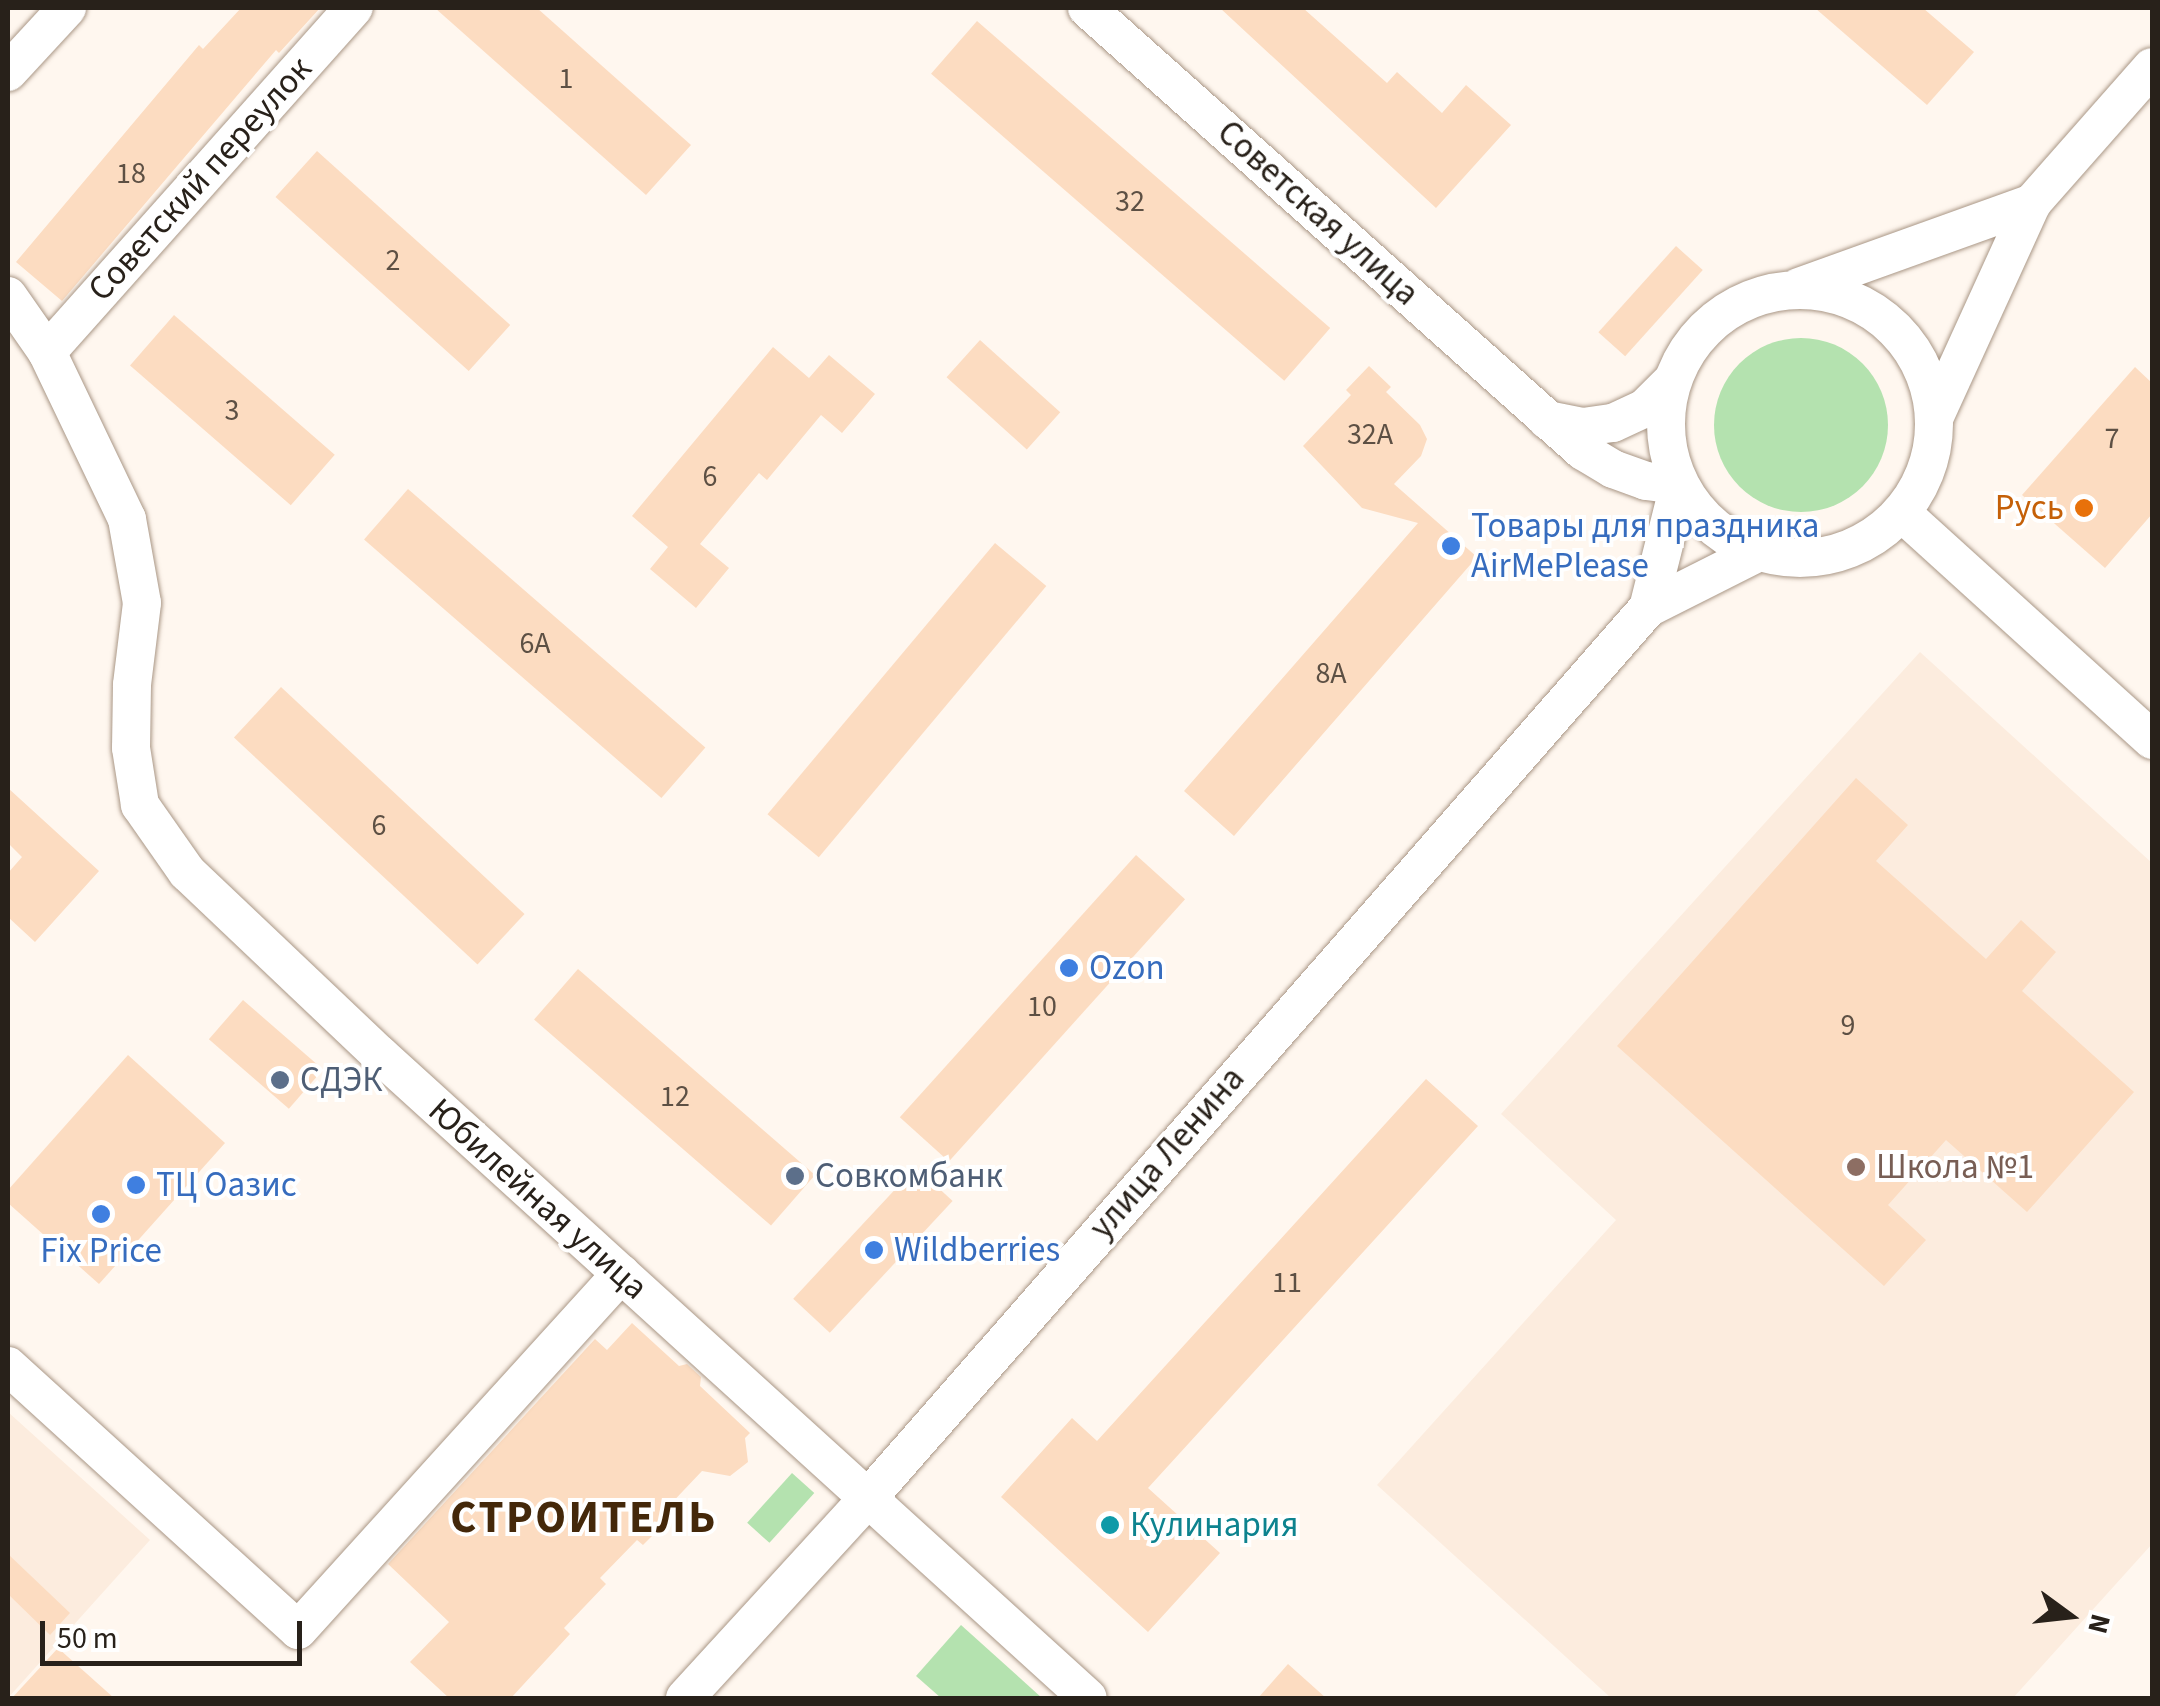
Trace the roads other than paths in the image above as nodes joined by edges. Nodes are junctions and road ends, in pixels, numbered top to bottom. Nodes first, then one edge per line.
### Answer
1 (67, 8) edge
2 (354, 8) edge
3 (1087, 8) edge
4 (2152, 66) edge
5 (8, 72) edge
6 (2032, 203) junction
7 (1793, 289) junction
8 (8, 296) edge
9 (47, 352) junction
10 (1672, 382) junction
11 (1935, 416) junction
12 (1548, 420) junction
13 (1679, 485) junction
14 (1902, 513) junction
15 (1757, 553) junction
16 (1648, 608) junction
17 (2152, 740) edge
18 (620, 1274) junction
19 (8, 1366) edge
20 (868, 1498) junction
21 (685, 1698) edge
22 (1088, 1698) edge

1 - 5 street
2 - 9 street, Советский переулок
3 - 12 street, Советская улица
4 - 6 street
6 - 7 street
6 - 11 street
7 - 10 street
7 - 11 street
8 - 9 street, Юбилейная улица
9 - 18 street, Юбилейная улица
10 - 12 street
10 - 13 street
11 - 14 street
12 - 13 street, Советская улица
13 - 15 street
13 - 16 street
14 - 15 street
14 - 17 street
15 - 16 street
16 - 20 street, улица Ленина
18 - 19 street
18 - 20 street, Юбилейная улица
20 - 21 street, улица Ленина
20 - 22 street, Юбилейная улица

